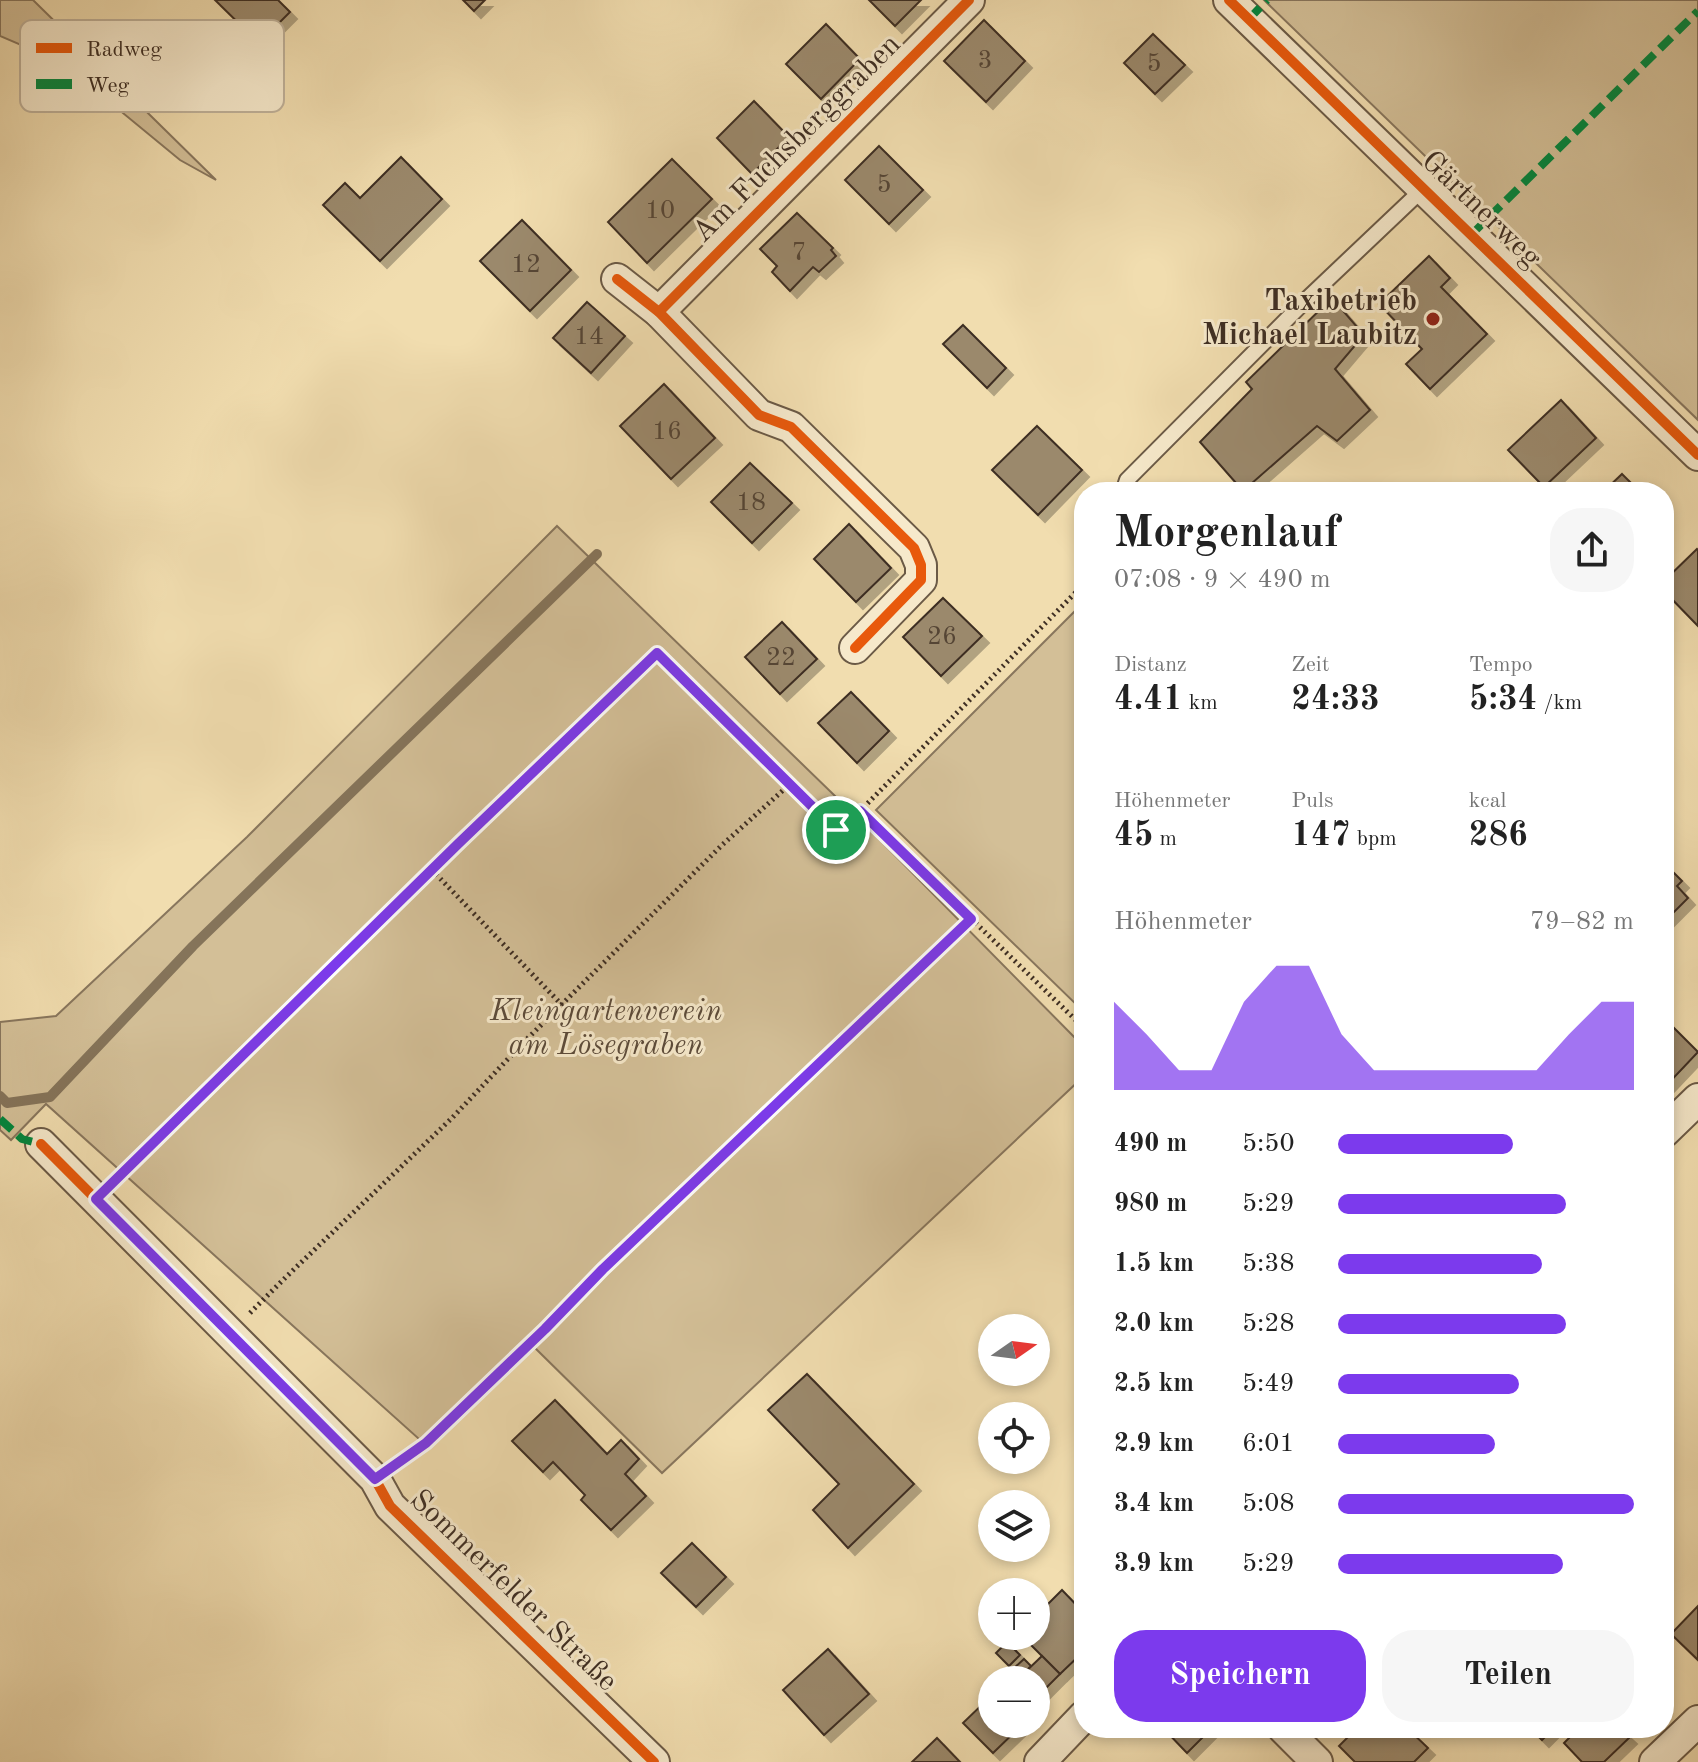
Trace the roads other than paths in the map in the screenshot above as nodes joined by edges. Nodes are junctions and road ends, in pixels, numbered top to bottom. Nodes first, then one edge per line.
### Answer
1 (969, 0) edge
2 (1229, 0) edge
3 (1424, 188) junction
4 (617, 279) dead end
5 (659, 312) junction
6 (1698, 455) edge
7 (1126, 482) edge
8 (855, 648) dead end
9 (1698, 1099) edge
10 (1674, 1122) edge
11 (41, 1144) dead end
12 (1074, 1726) edge
13 (1293, 1738) edge
14 (1672, 1738) edge
15 (654, 1762) edge
16 (1040, 1762) edge
17 (1317, 1762) edge
18 (1655, 1762) edge

1 - 5 street, Am Fuchsberggraben
2 - 3 street, Gärtnerweg
3 - 6 street, Gärtnerweg
3 - 7 lane, Gärtnerweg
4 - 5 street
5 - 8 street
9 - 10 street
11 - 15 street, Sommerfelder Straße
12 - 16 street
13 - 17 street
14 - 18 street

